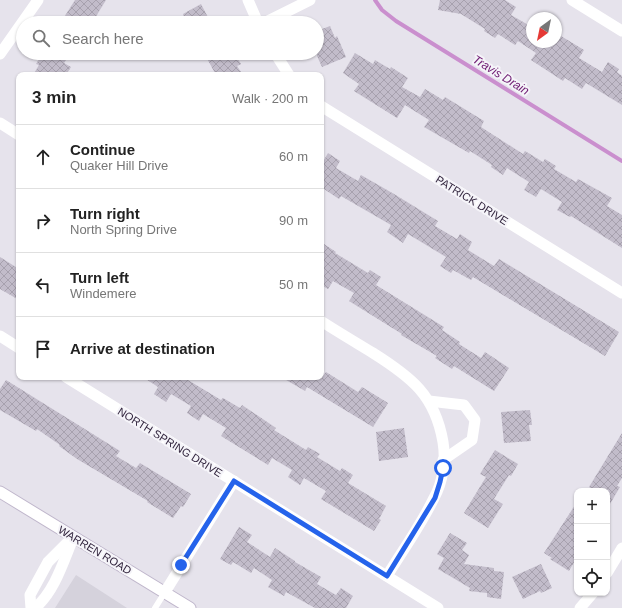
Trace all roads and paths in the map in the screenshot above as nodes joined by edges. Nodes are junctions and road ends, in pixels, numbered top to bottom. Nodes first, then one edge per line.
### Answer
1 (38, 0) edge
2 (248, 0) edge
3 (310, 0) edge
4 (572, 0) edge
5 (27, 16) edge
6 (255, 16) edge
7 (278, 16) edge
8 (16, 31) edge
9 (622, 31) edge
10 (0, 54) edge
11 (279, 60) edge
12 (287, 72) edge
13 (324, 108) edge
14 (0, 123) edge
15 (16, 133) edge
16 (622, 293) edge
17 (324, 323) edge
18 (0, 336) edge
19 (16, 346) edge
20 (71, 380) edge
21 (428, 401) junction
22 (443, 460) junction
23 (234, 481) junction
24 (0, 492) edge
25 (73, 537) junction
26 (622, 548) edge
27 (610, 568) edge
28 (387, 576) junction
29 (165, 592) junction
30 (590, 596) edge
31 (31, 608) edge
32 (35, 608) edge
33 (155, 608) edge
34 (190, 608) edge
35 (438, 608) edge
36 (580, 608) edge

1 - 5 street
2 - 6 street
3 - 7 street
4 - 9 street
8 - 10 street
11 - 12 street
13 - 16 street, PATRICK DRIVE
14 - 15 street
17 - 21 street
18 - 19 street
20 - 23 street, NORTH SPRING DRIVE
21 - 22 street
21 - 22 street
22 - 28 street
23 - 28 street, NORTH SPRING DRIVE
23 - 29 street
24 - 25 street, WARREN ROAD
25 - 29 street, WARREN ROAD
25 - 31 street
25 - 32 street
26 - 27 street
28 - 35 street, NORTH SPRING DRIVE
29 - 33 lane
29 - 34 street, WARREN ROAD
30 - 36 street

